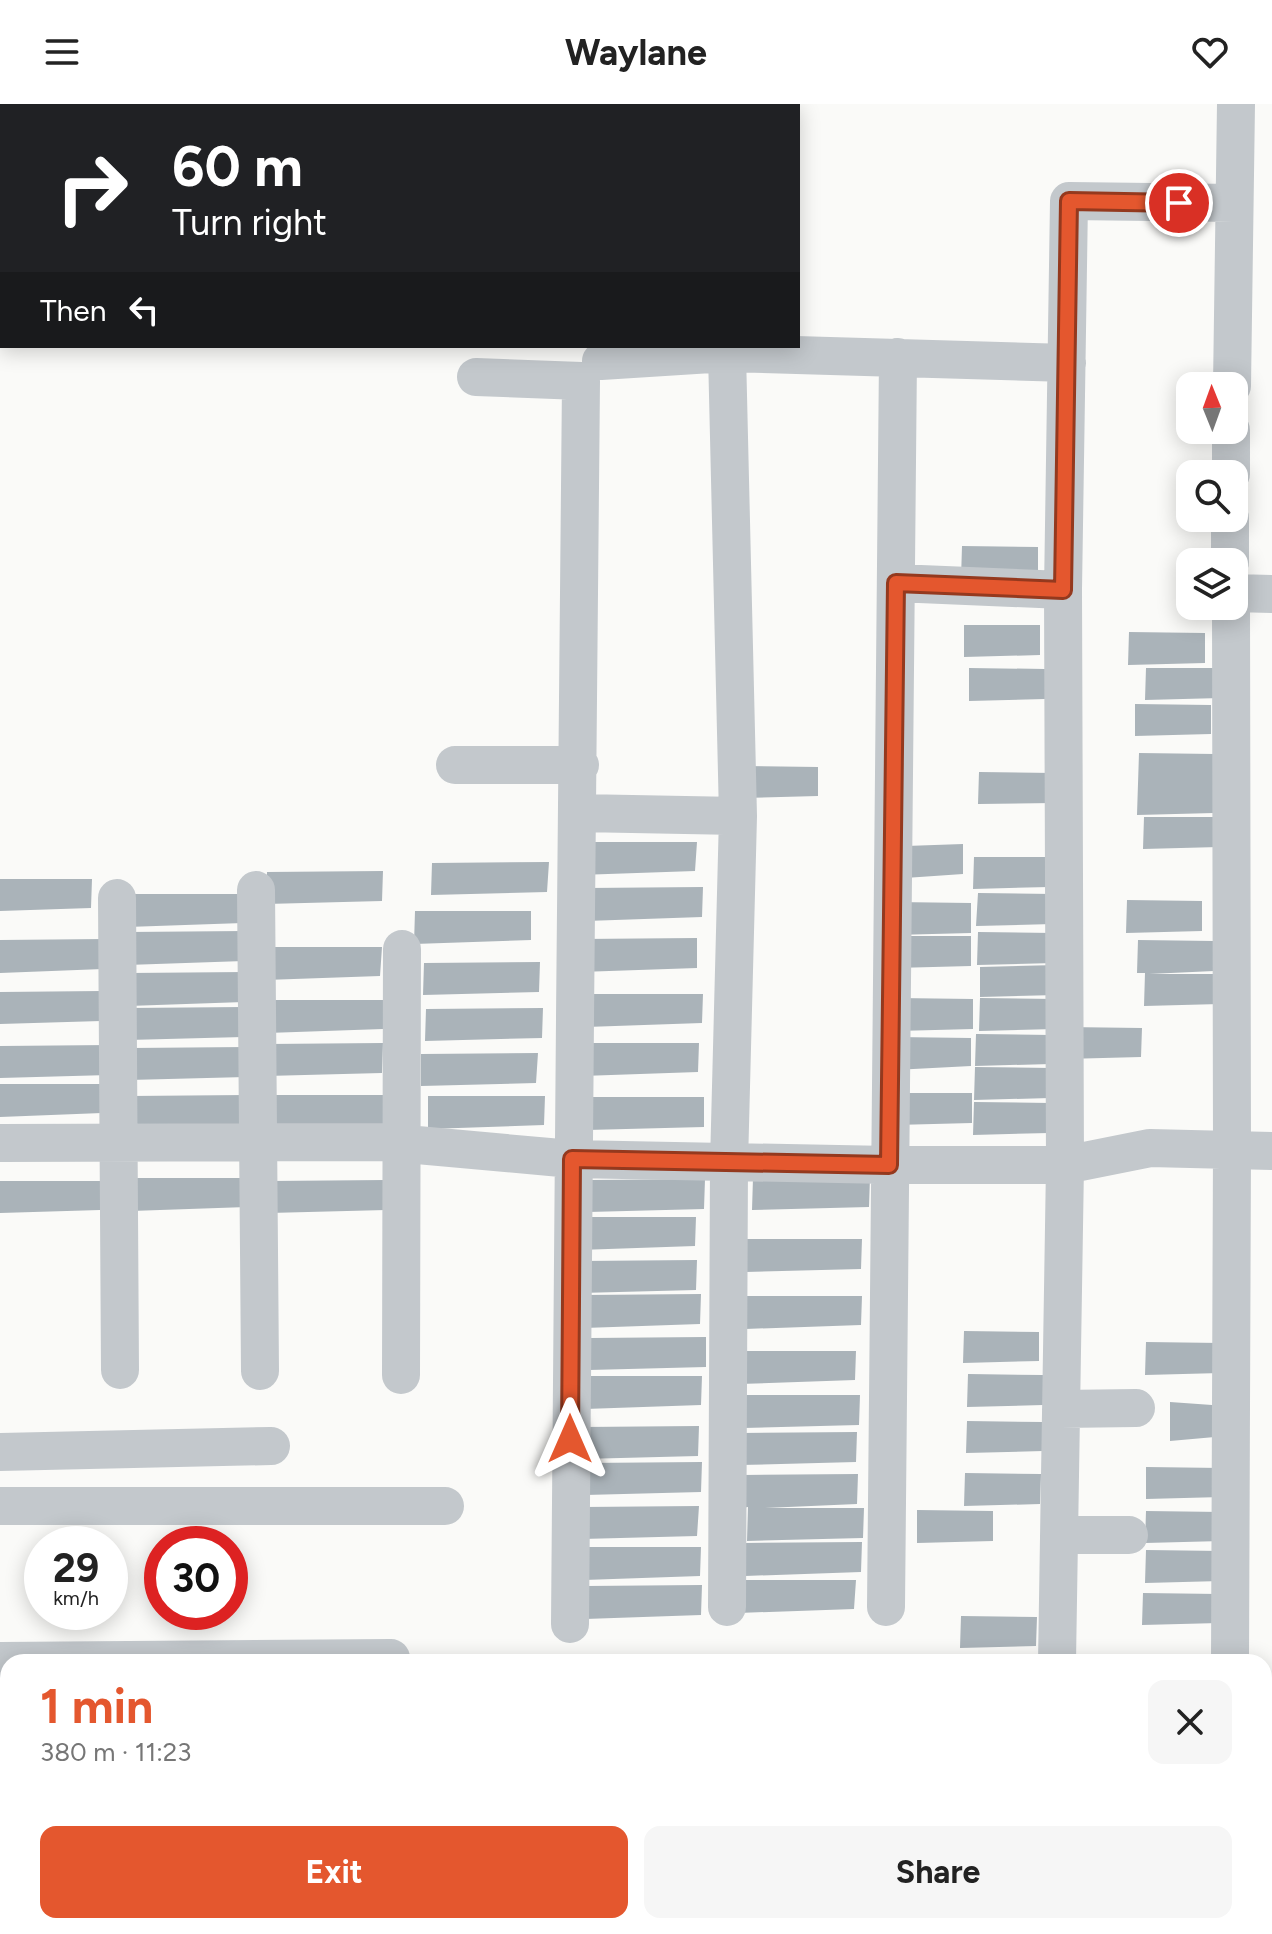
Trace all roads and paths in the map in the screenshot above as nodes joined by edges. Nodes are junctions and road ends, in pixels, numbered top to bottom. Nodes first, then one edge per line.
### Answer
1 (1236, 104) edge
2 (1234, 203) junction
3 (727, 353) junction
4 (898, 357) junction
5 (601, 361) dead end
6 (1067, 363) junction
7 (1232, 372) edge
8 (476, 377) dead end
9 (896, 583) junction
10 (1063, 590) junction
11 (1248, 593) edge
12 (1272, 594) edge
13 (1231, 620) edge
14 (455, 765) dead end
15 (580, 765) junction
16 (579, 813) junction
17 (738, 816) junction
18 (256, 890) dead end
19 (117, 898) dead end
20 (402, 949) dead end
21 (0, 1143) edge
22 (259, 1143) junction
23 (120, 1144) junction
24 (401, 1144) junction
25 (1232, 1150) junction
26 (1272, 1151) edge
27 (572, 1159) junction
28 (729, 1164) junction
29 (889, 1165) junction
30 (1065, 1165) junction
31 (120, 1370) dead end
32 (260, 1371) dead end
33 (401, 1375) dead end
34 (1136, 1408) dead end
35 (1061, 1409) junction
36 (271, 1446) dead end
37 (0, 1452) edge
38 (0, 1506) edge
39 (445, 1506) dead end
40 (1059, 1535) junction
41 (1129, 1535) dead end
42 (727, 1607) dead end
43 (886, 1607) dead end
44 (570, 1624) dead end
45 (1057, 1654) edge
46 (1230, 1654) edge

1 - 2 street
2 - 6 street
2 - 7 street
3 - 4 street
3 - 5 street
3 - 17 street
4 - 6 street
4 - 9 street
6 - 10 street
8 - 15 street
9 - 10 street
9 - 29 street
10 - 30 street
11 - 12 street
13 - 25 street
14 - 15 street
15 - 16 street
16 - 17 street
16 - 27 street
17 - 28 street
18 - 22 street
19 - 23 street
20 - 24 street
21 - 23 street
22 - 23 street
22 - 24 street
22 - 32 street
23 - 31 street
24 - 27 street
24 - 33 street
25 - 26 street
25 - 30 street
25 - 46 street
27 - 28 street
27 - 44 street
28 - 29 street
28 - 42 street
29 - 30 street
29 - 43 street
30 - 35 street
34 - 35 street
35 - 40 street
36 - 37 street
38 - 39 street
40 - 41 street
40 - 45 street

